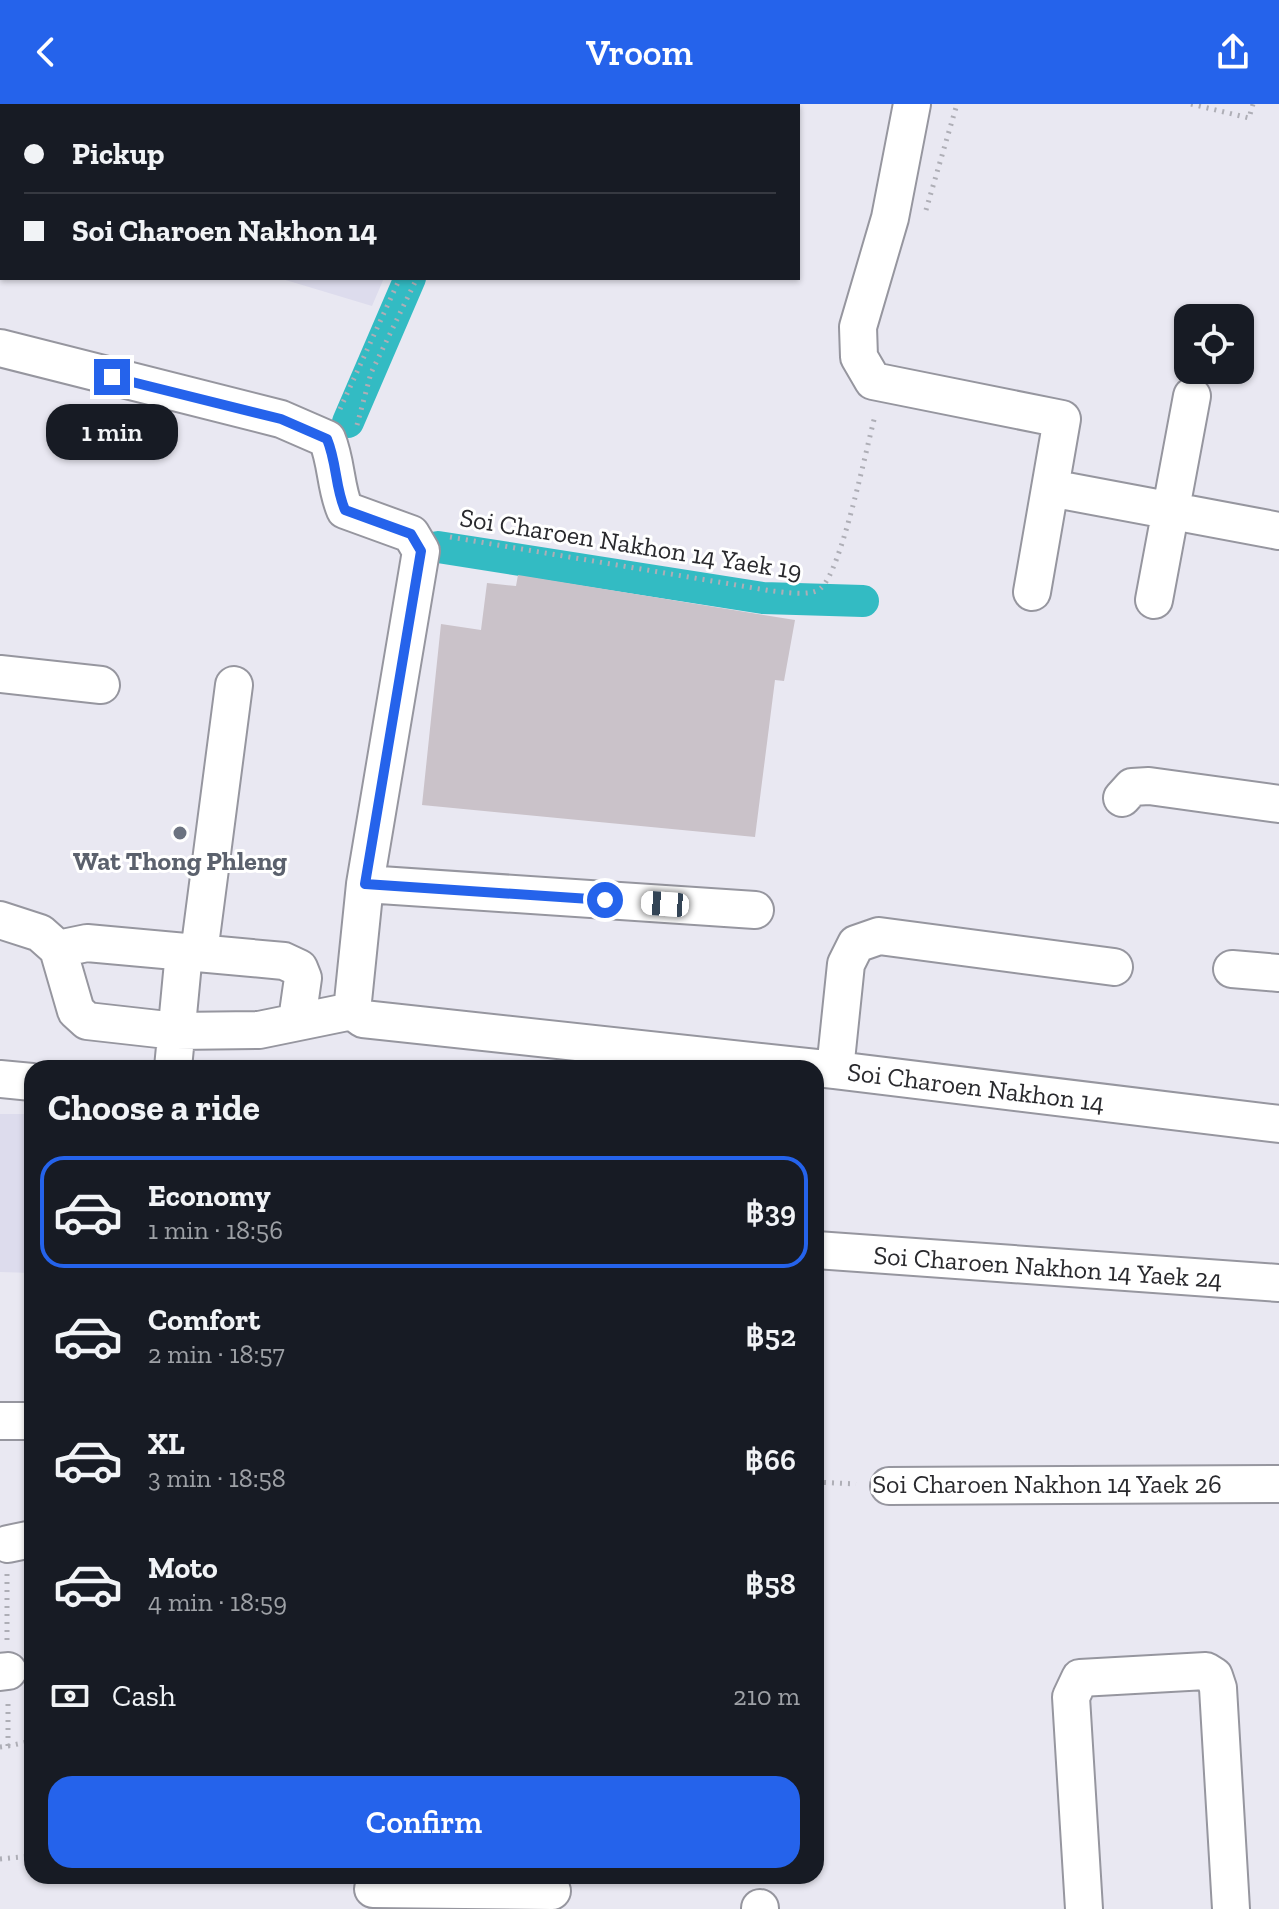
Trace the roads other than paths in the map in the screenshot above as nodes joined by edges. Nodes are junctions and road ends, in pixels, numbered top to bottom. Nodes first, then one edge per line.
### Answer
1 (912, 104) edge
2 (0, 348) edge
3 (1192, 396) dead end
4 (1050, 488) junction
5 (1171, 511) junction
6 (1279, 531) edge
7 (1032, 592) dead end
8 (1154, 600) dead end
9 (0, 674) edge
10 (101, 685) dead end
11 (234, 685) dead end
12 (1122, 798) dead end
13 (1279, 804) edge
14 (365, 884) junction
15 (755, 910) dead end
16 (0, 920) edge
17 (58, 949) junction
18 (192, 953) junction
19 (1114, 967) dead end
20 (1232, 969) dead end
21 (1279, 973) edge
22 (352, 1011) junction
23 (297, 1020) junction
24 (176, 1031) junction
25 (174, 1060) edge
26 (742, 1060) edge
27 (824, 1069) edge
28 (835, 1070) junction
29 (0, 1079) edge
30 (24, 1081) edge
31 (1279, 1124) edge
32 (824, 1251) edge
33 (1279, 1283) edge
34 (0, 1421) edge
35 (24, 1421) edge
36 (1279, 1484) edge
37 (889, 1486) road end
38 (373, 1889) dead end
39 (552, 1892) edge
40 (1084, 1909) edge
41 (1231, 1909) edge

1 - 4 street
2 - 14 street
3 - 5 street
4 - 5 street
4 - 7 street
5 - 6 street
5 - 8 street
9 - 10 street
11 - 18 street
12 - 13 street
14 - 15 street
14 - 22 street
16 - 17 street
17 - 18 street
17 - 24 street
18 - 23 street
18 - 24 street
19 - 28 street
20 - 21 street
22 - 23 street
22 - 26 street, Soi Charoen Nakhon 14
23 - 24 street
24 - 25 street
27 - 28 street, Soi Charoen Nakhon 14
28 - 31 street, Soi Charoen Nakhon 14
29 - 30 street
32 - 33 street, Soi Charoen Nakhon 14 Yaek 24
34 - 35 street
36 - 37 street, Soi Charoen Nakhon 14 Yaek 26
38 - 39 street
40 - 41 street

